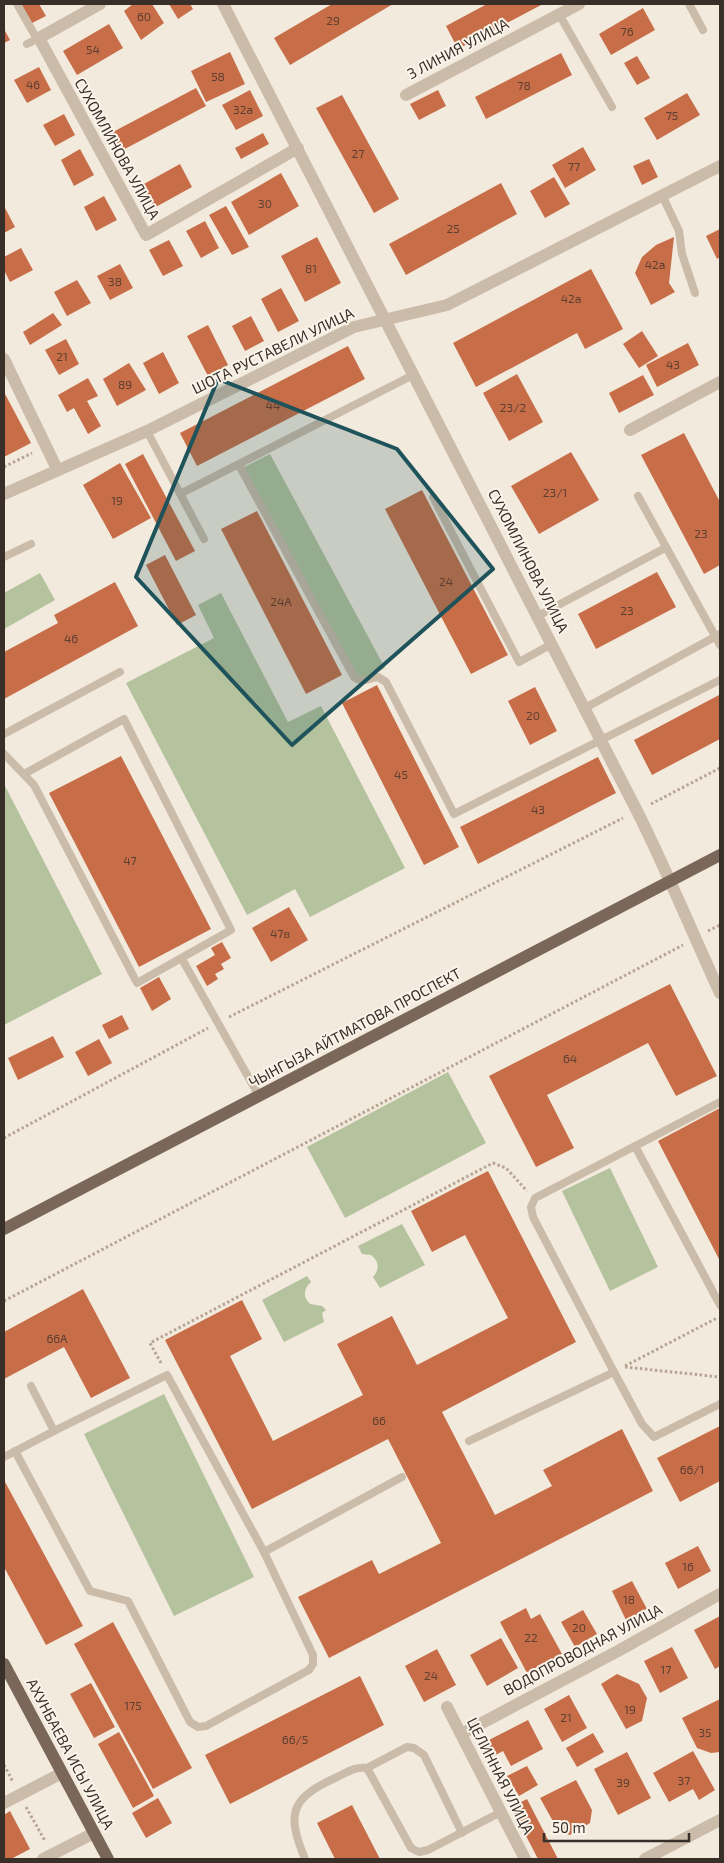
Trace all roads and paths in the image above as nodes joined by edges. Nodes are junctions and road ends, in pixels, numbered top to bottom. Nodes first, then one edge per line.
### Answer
1 (17, 4) edge
2 (100, 4) edge
3 (223, 4) edge
4 (579, 4) edge
5 (689, 4) edge
6 (559, 14) junction
7 (703, 30) dead end
8 (38, 38) junction
9 (27, 44) dead end
10 (406, 95) dead end
11 (612, 107) dead end
12 (298, 148) junction
13 (720, 166) edge
14 (662, 196) junction
15 (695, 293) dead end
16 (386, 320) junction
17 (4, 359) edge
18 (415, 374) junction
19 (720, 382) edge
20 (630, 430) dead end
21 (147, 431) junction
22 (239, 465) junction
23 (4, 467) edge
24 (54, 470) junction
25 (4, 494) edge
26 (180, 494) junction
27 (638, 496) dead end
28 (433, 497) dead end
29 (204, 539) dead end
30 (32, 544) dead end
31 (665, 548) junction
32 (4, 557) edge
33 (538, 616) junction
34 (718, 636) edge
35 (552, 644) junction
36 (720, 645) edge
37 (120, 672) dead end
38 (720, 680) edge
39 (585, 708) junction
40 (4, 734) edge
41 (600, 740) junction
42 (4, 754) edge
43 (720, 768) edge
44 (24, 774) junction
45 (637, 811) junction
46 (720, 855) edge
47 (672, 881) junction
48 (720, 925) edge
49 (695, 938) junction
50 (182, 959) junction
51 (720, 993) edge
52 (217, 1024) junction
53 (259, 1096) junction
54 (720, 1102) edge
55 (4, 1138) edge
56 (635, 1146) junction
57 (535, 1198) junction
58 (4, 1229) edge
59 (4, 1302) edge
60 (720, 1305) edge
61 (720, 1317) edge
62 (624, 1366) junction
63 (614, 1372) junction
64 (167, 1375) junction
65 (720, 1377) edge
66 (30, 1386) dead end
67 (720, 1404) edge
68 (54, 1431) junction
69 (469, 1441) dead end
70 (15, 1451) junction
71 (4, 1457) edge
72 (402, 1477) dead end
73 (264, 1552) junction
74 (720, 1594) edge
75 (4, 1664) edge
76 (447, 1707) dead end
77 (460, 1734) junction
78 (4, 1765) edge
79 (367, 1768) junction
80 (62, 1773) junction
81 (20, 1795) junction
82 (4, 1803) edge
83 (501, 1812) junction
84 (720, 1820) edge
85 (94, 1833) junction
86 (462, 1833) junction
87 (48, 1857) edge
88 (108, 1859) edge
89 (305, 1859) edge
90 (525, 1859) edge
91 (645, 1859) edge

1 - 8 lane
2 - 8 street
3 - 12 street, СУХОМЛИНОВА УЛИЦА
4 - 6 street, 3 ЛИНИЯ УЛИЦА
5 - 7 lane
6 - 10 street, 3 ЛИНИЯ УЛИЦА
6 - 11 lane
8 - 9 lane
8 - 12 street, СУХОМЛИНОВА УЛИЦА
12 - 16 street, СУХОМЛИНОВА УЛИЦА
13 - 14 street, ШОТА РУСТАВЕЛИ УЛИЦА
14 - 15 lane
14 - 16 street, ШОТА РУСТАВЕЛИ УЛИЦА
16 - 18 street, СУХОМЛИНОВА УЛИЦА
16 - 21 street, ШОТА РУСТАВЕЛИ УЛИЦА
17 - 24 street
18 - 22 lane
18 - 33 street, СУХОМЛИНОВА УЛИЦА
19 - 20 street
21 - 24 street, ШОТА РУСТАВЕЛИ УЛИЦА
21 - 26 lane
22 - 26 lane
22 - 41 lane
23 - 24 path
24 - 25 street, ШОТА РУСТАВЕЛИ УЛИЦА
26 - 29 lane
27 - 31 lane
28 - 35 lane
30 - 32 lane
31 - 33 lane
31 - 34 lane
33 - 35 street, СУХОМЛИНОВА УЛИЦА
34 - 36 lane
34 - 39 lane
35 - 39 street, СУХОМЛИНОВА УЛИЦА
37 - 40 lane
38 - 41 lane
39 - 41 street, СУХОМЛИНОВА УЛИЦА
41 - 45 street, СУХОМЛИНОВА УЛИЦА
42 - 44 lane
43 - 45 path
44 - 50 lane
44 - 50 lane
45 - 47 street, СУХОМЛИНОВА УЛИЦА
45 - 52 path
46 - 47 main road, ЧЫНГЫЗА АЙТМАТОВА ПРОСПЕКТ
47 - 49 street, СУХОМЛИНОВА УЛИЦА
47 - 53 main road, ЧЫНГЫЗА АЙТМАТОВА ПРОСПЕКТ
48 - 49 path
49 - 51 street, СУХОМЛИНОВА УЛИЦА
49 - 59 path
50 - 52 lane
52 - 53 lane
52 - 55 path
53 - 58 main road, ЧЫНГЫЗА АЙТМАТОВА ПРОСПЕКТ
54 - 56 lane
56 - 57 lane
56 - 60 lane
57 - 63 lane
57 - 64 path
61 - 62 path
62 - 63 path
62 - 65 path
63 - 67 lane
63 - 69 lane
64 - 68 lane
64 - 73 lane
66 - 68 lane
68 - 70 lane
70 - 71 lane
70 - 73 lane
72 - 73 lane
74 - 77 street, ВОДОПРОВОДНАЯ УЛИЦА
75 - 80 main road, АХУНБАЕВА ИСЫ УЛИЦА
76 - 77 street, ЦЕЛИННАЯ УЛИЦА
77 - 83 street, ЦЕЛИННАЯ УЛИЦА
78 - 81 path
79 - 86 lane
79 - 86 lane
79 - 89 lane
80 - 81 street
80 - 85 main road, АХУНБАЕВА ИСЫ УЛИЦА
81 - 82 street
81 - 87 path
83 - 86 lane
83 - 90 street, ЦЕЛИННАЯ УЛИЦА
84 - 91 street
85 - 87 street
85 - 88 main road, АХУНБАЕВА ИСЫ УЛИЦА

